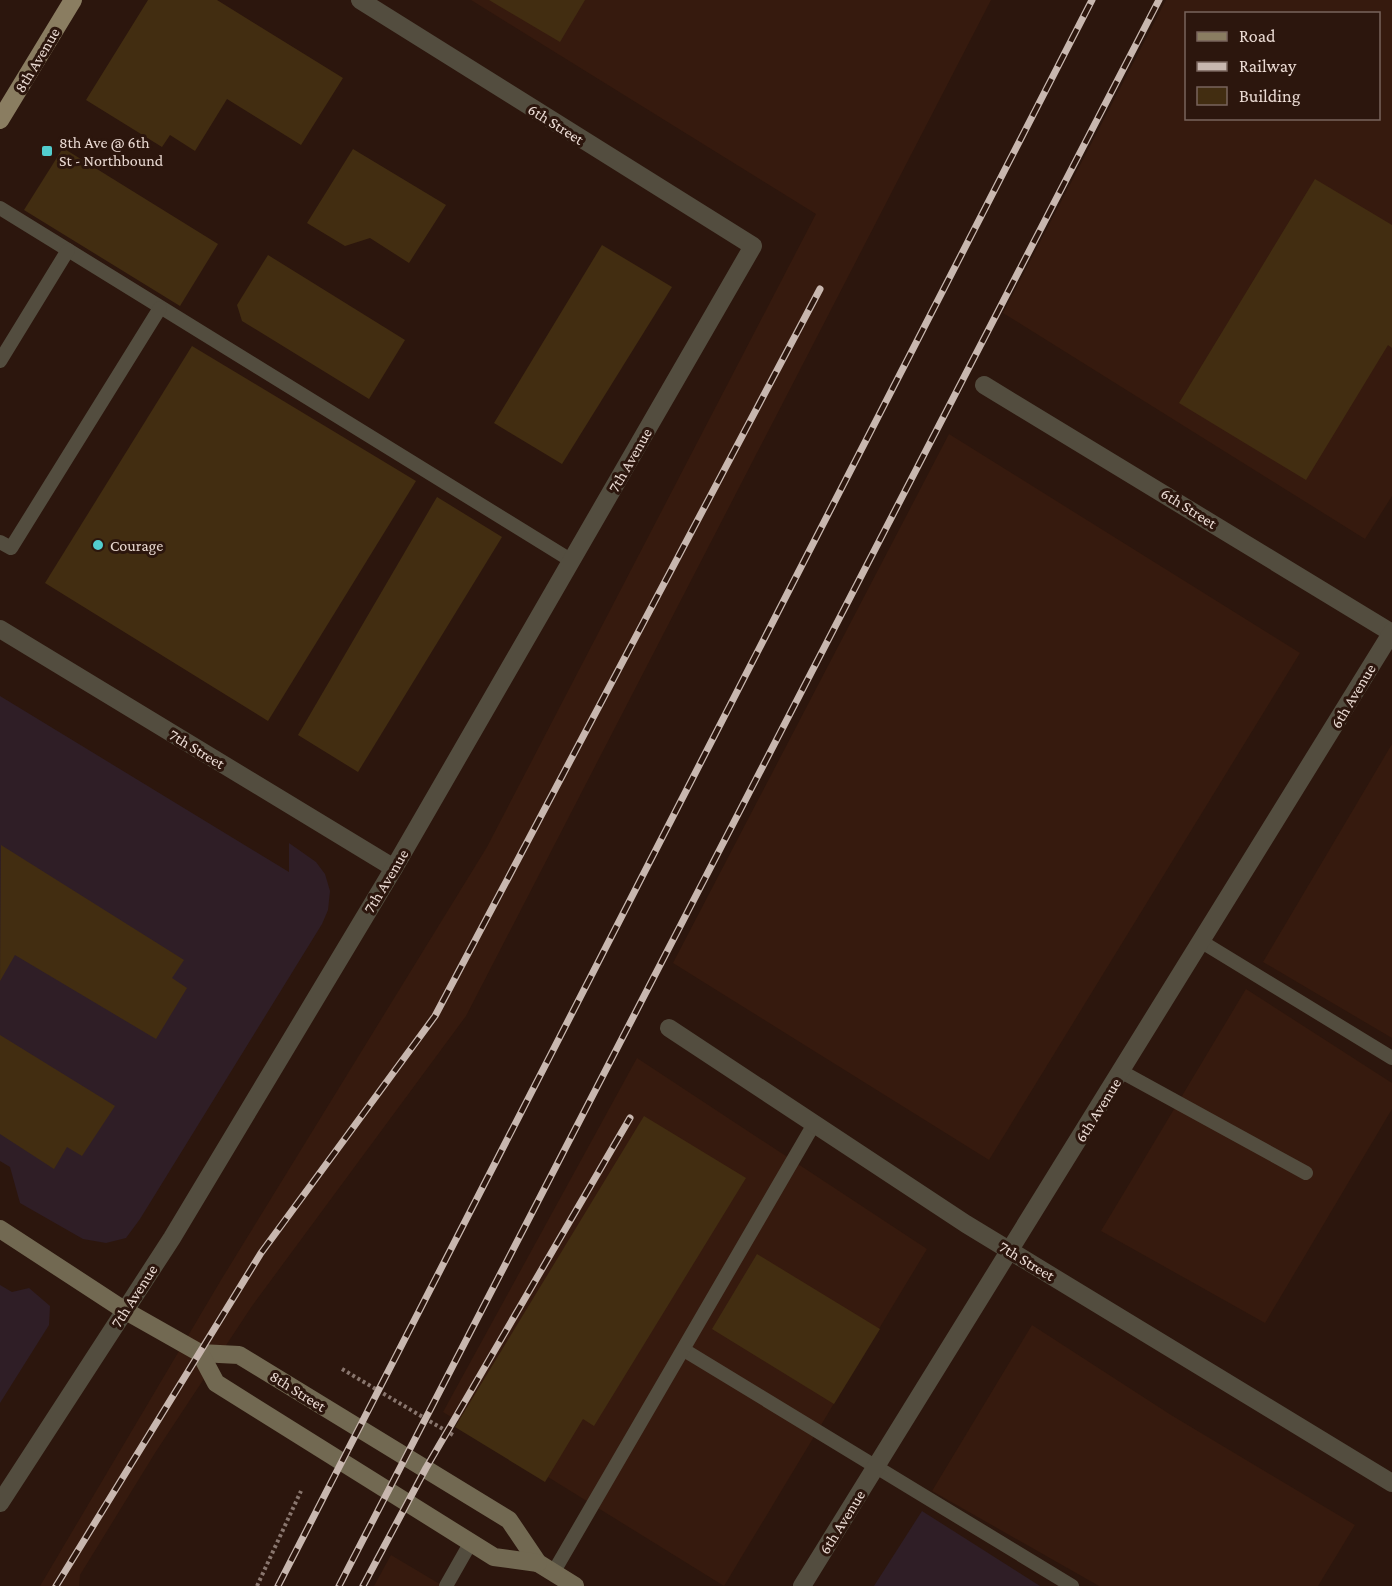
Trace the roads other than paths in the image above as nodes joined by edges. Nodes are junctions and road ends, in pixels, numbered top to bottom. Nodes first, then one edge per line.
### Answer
1 (73, 0) edge
2 (360, 0) edge
3 (0, 120) edge
4 (0, 208) edge
5 (753, 246) joint
6 (68, 250) junction
7 (160, 308) junction
8 (0, 361) edge
9 (984, 386) dead end
10 (0, 542) edge
11 (572, 561) junction
12 (0, 629) edge
13 (1392, 633) edge
14 (394, 868) junction
15 (1202, 942) junction
16 (669, 1028) dead end
17 (1392, 1058) edge
18 (1122, 1072) junction
19 (814, 1124) junction
20 (1306, 1173) dead end
21 (0, 1229) edge
22 (1011, 1250) junction
23 (124, 1310) junction
24 (684, 1350) junction
25 (200, 1353) junction
26 (877, 1466) junction
27 (1392, 1483) edge
28 (0, 1503) edge
29 (471, 1542) junction
30 (546, 1568) junction
31 (446, 1586) edge
32 (575, 1586) edge
33 (802, 1586) edge
34 (1072, 1586) edge

1 - 3 main road, 8th Avenue
2 - 5 street, 6th Street
4 - 6 lane
5 - 11 street, 7th Avenue
6 - 7 lane
6 - 8 lane
7 - 10 lane
7 - 11 lane
9 - 13 street, 6th Street
11 - 14 street, 7th Avenue
12 - 14 street, 7th Street
13 - 15 street, 6th Avenue
14 - 23 street, 7th Avenue
15 - 17 lane
15 - 18 street, 6th Avenue
16 - 19 street, 7th Street
18 - 20 lane
18 - 22 street, 6th Avenue
19 - 22 street, 7th Street
19 - 24 lane
21 - 23 main road, 8th Street
22 - 26 street, 6th Avenue
22 - 27 street, 7th Street
23 - 25 main road, 8th Street
23 - 28 street, 7th Avenue
24 - 26 lane
24 - 30 lane
25 - 29 main road
25 - 30 main road, 8th Street
26 - 33 street, 6th Avenue
26 - 34 lane
29 - 30 main road
29 - 31 lane
30 - 32 main road, 8th Street

